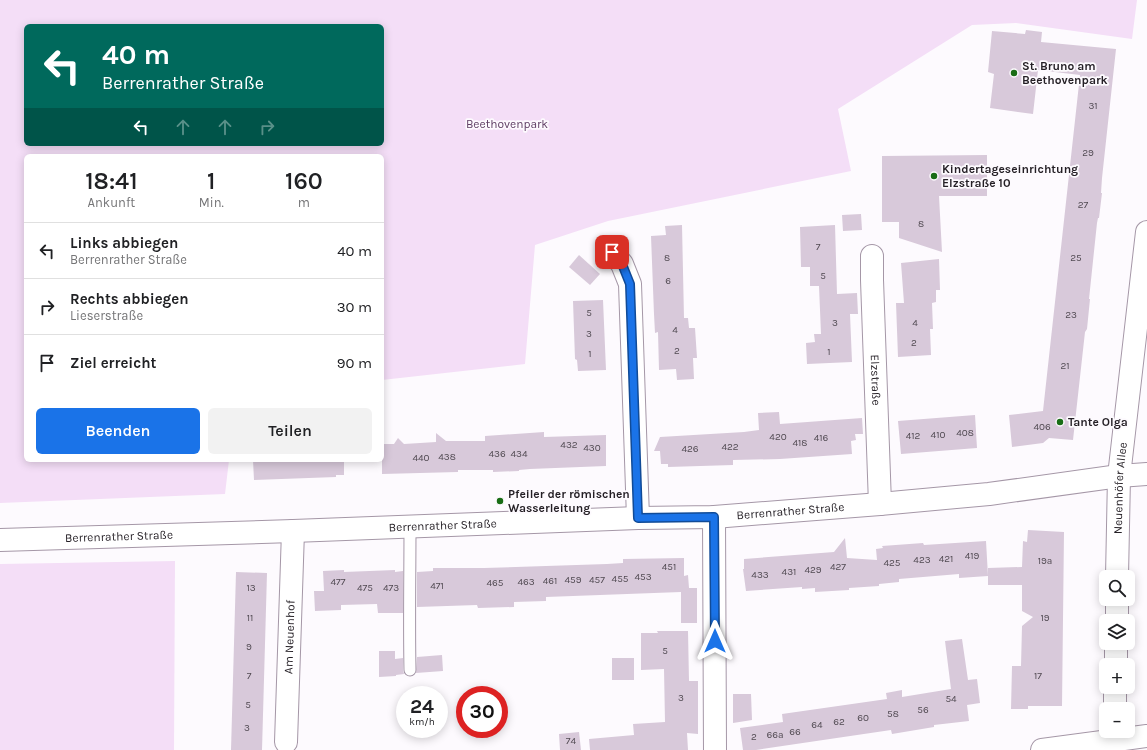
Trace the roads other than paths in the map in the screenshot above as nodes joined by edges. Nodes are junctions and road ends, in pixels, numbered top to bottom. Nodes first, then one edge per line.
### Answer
1 (1147, 232) edge
2 (612, 252) dead end
3 (872, 256) dead end
4 (1147, 474) edge
5 (1119, 476) junction
6 (880, 504) junction
7 (714, 517) junction
8 (638, 518) junction
9 (410, 526) junction
10 (293, 531) junction
11 (0, 540) edge
12 (1118, 570) edge
13 (410, 670) dead end
14 (1147, 736) edge
15 (1114, 740) edge
16 (286, 742) dead end
17 (715, 750) edge
18 (1042, 750) edge

1 - 5 street, Neuenhöfer Allee
2 - 8 street
3 - 6 street, Elzstraße
4 - 5 street, Berrenrather Straße
5 - 6 street, Berrenrather Straße
5 - 12 street, Neuenhöfer Allee
6 - 7 street, Berrenrather Straße
7 - 8 street, Berrenrather Straße
7 - 17 street
8 - 9 street, Berrenrather Straße
9 - 10 street, Berrenrather Straße
9 - 13 lane
10 - 11 street, Berrenrather Straße
10 - 16 street, Am Neuenhof
14 - 15 street
15 - 18 street

